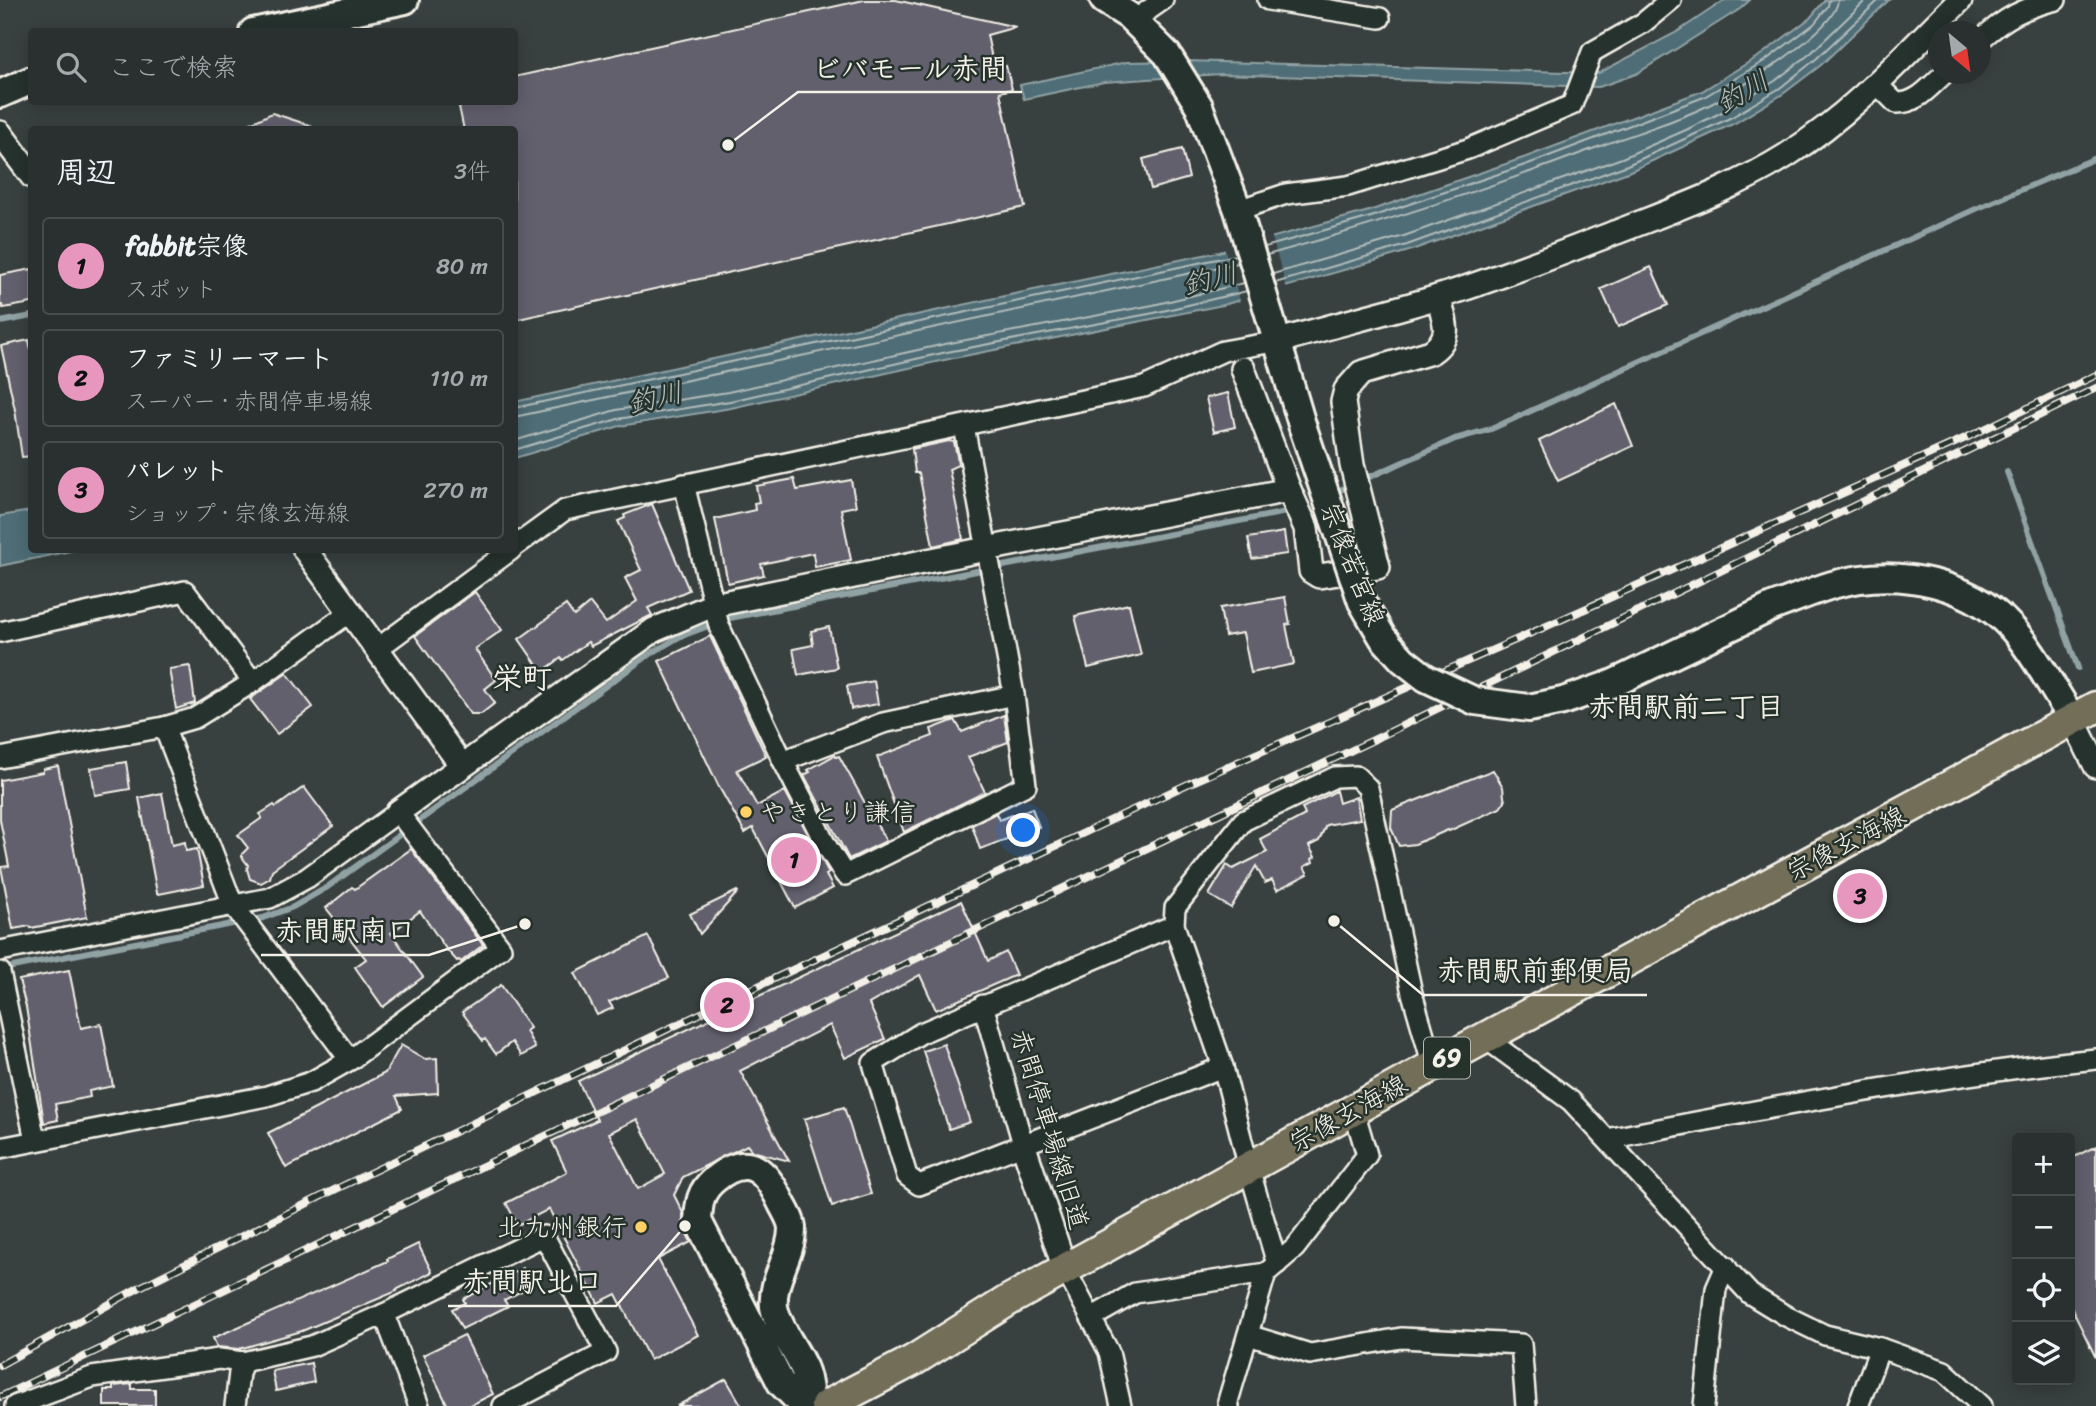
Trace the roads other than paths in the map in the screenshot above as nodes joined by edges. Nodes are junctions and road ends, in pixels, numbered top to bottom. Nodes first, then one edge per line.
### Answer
1 (405, 0) edge
2 (1104, 0) edge
3 (1163, 0) edge
4 (1268, 0) edge
5 (1671, 0) edge
6 (1960, 0) edge
7 (2056, 0) edge
8 (1380, 18) dead end
9 (1133, 21) junction
10 (272, 28) edge
11 (1991, 30) edge
12 (28, 82) edge
13 (1877, 84) junction
14 (1933, 84) edge
15 (0, 94) edge
16 (0, 133) edge
17 (28, 171) edge
18 (1239, 213) junction
19 (1438, 297) junction
20 (1275, 331) junction
21 (1243, 369) dead end
22 (964, 426) junction
23 (684, 484) junction
24 (1289, 490) junction
25 (518, 544) edge
26 (986, 549) junction
27 (307, 553) edge
28 (506, 553) edge
29 (713, 605) junction
30 (350, 612) junction
31 (0, 632) edge
32 (377, 649) junction
33 (253, 682) junction
34 (1014, 695) junction
35 (2085, 713) edge
36 (164, 727) junction
37 (0, 758) edge
38 (783, 761) junction
39 (461, 766) junction
40 (2096, 766) edge
41 (398, 813) junction
42 (233, 905) junction
43 (1174, 925) junction
44 (0, 951) edge
45 (0, 972) edge
46 (983, 1006) junction
47 (1485, 1038) junction
48 (2096, 1059) edge
49 (350, 1060) junction
50 (1433, 1066) junction
51 (1223, 1067) junction
52 (1354, 1111) junction
53 (1607, 1139) junction
54 (35, 1140) junction
55 (1023, 1144) junction
56 (0, 1148) edge
57 (1249, 1168) junction
58 (1726, 1266) junction
59 (1065, 1269) junction
60 (1272, 1269) junction
61 (384, 1314) junction
62 (1091, 1318) junction
63 (1248, 1335) junction
64 (1880, 1348) junction
65 (243, 1362) junction
66 (15, 1406) edge
67 (235, 1406) edge
68 (419, 1406) edge
69 (502, 1406) edge
70 (804, 1406) edge
71 (811, 1406) edge
72 (826, 1406) edge
73 (1121, 1406) edge
74 (1229, 1406) edge
75 (1526, 1406) edge
76 (1704, 1406) edge
77 (1858, 1406) edge
78 (1982, 1406) edge

1 - 10 main road
2 - 9 main road, 宗像若宮線
3 - 9 street
4 - 8 street
5 - 18 street
6 - 13 street
7 - 11 street
9 - 18 main road, 宗像若宮線
12 - 15 main road
13 - 14 street
13 - 19 street
16 - 17 street
18 - 20 main road, 宗像若宮線
19 - 20 street
19 - 24 street
20 - 22 street
20 - 35 main road, 宗像若宮線, bridge
21 - 24 street
22 - 23 street
22 - 26 street
23 - 25 street
23 - 29 street
24 - 26 street
26 - 29 street
26 - 34 street
27 - 30 street
28 - 32 street
29 - 38 street
29 - 39 street
30 - 32 street
30 - 33 street
31 - 33 street
32 - 39 street
33 - 36 street
34 - 38 street
34 - 38 street
35 - 40 street
35 - 47 main road, 宗像玄海線 / 69
36 - 37 street
36 - 42 street
39 - 41 street
41 - 42 street
41 - 49 street
42 - 44 street
42 - 49 street
43 - 46 street
43 - 50 street
43 - 51 street
45 - 54 street
46 - 55 street, 赤間停車場線旧道
46 - 55 street
47 - 50 main road, 宗像玄海線 / 69
47 - 53 street
48 - 53 street
49 - 54 street
50 - 52 main road, 宗像玄海線 / 69
51 - 55 street
51 - 57 street
52 - 57 main road, 宗像玄海線 / 69
52 - 60 street
53 - 58 street
54 - 56 street
55 - 59 street, 赤間停車場線旧道
57 - 59 main road, 宗像玄海線 / 69
57 - 60 street
58 - 64 street
58 - 76 street
59 - 62 street
59 - 72 main road, 宗像玄海線 / 69
60 - 62 street
60 - 63 street
61 - 65 street
61 - 68 street
61 - 69 street
62 - 73 street
63 - 74 street
63 - 75 street
64 - 77 street
64 - 78 street
65 - 66 street
65 - 67 street
70 - 71 main road

